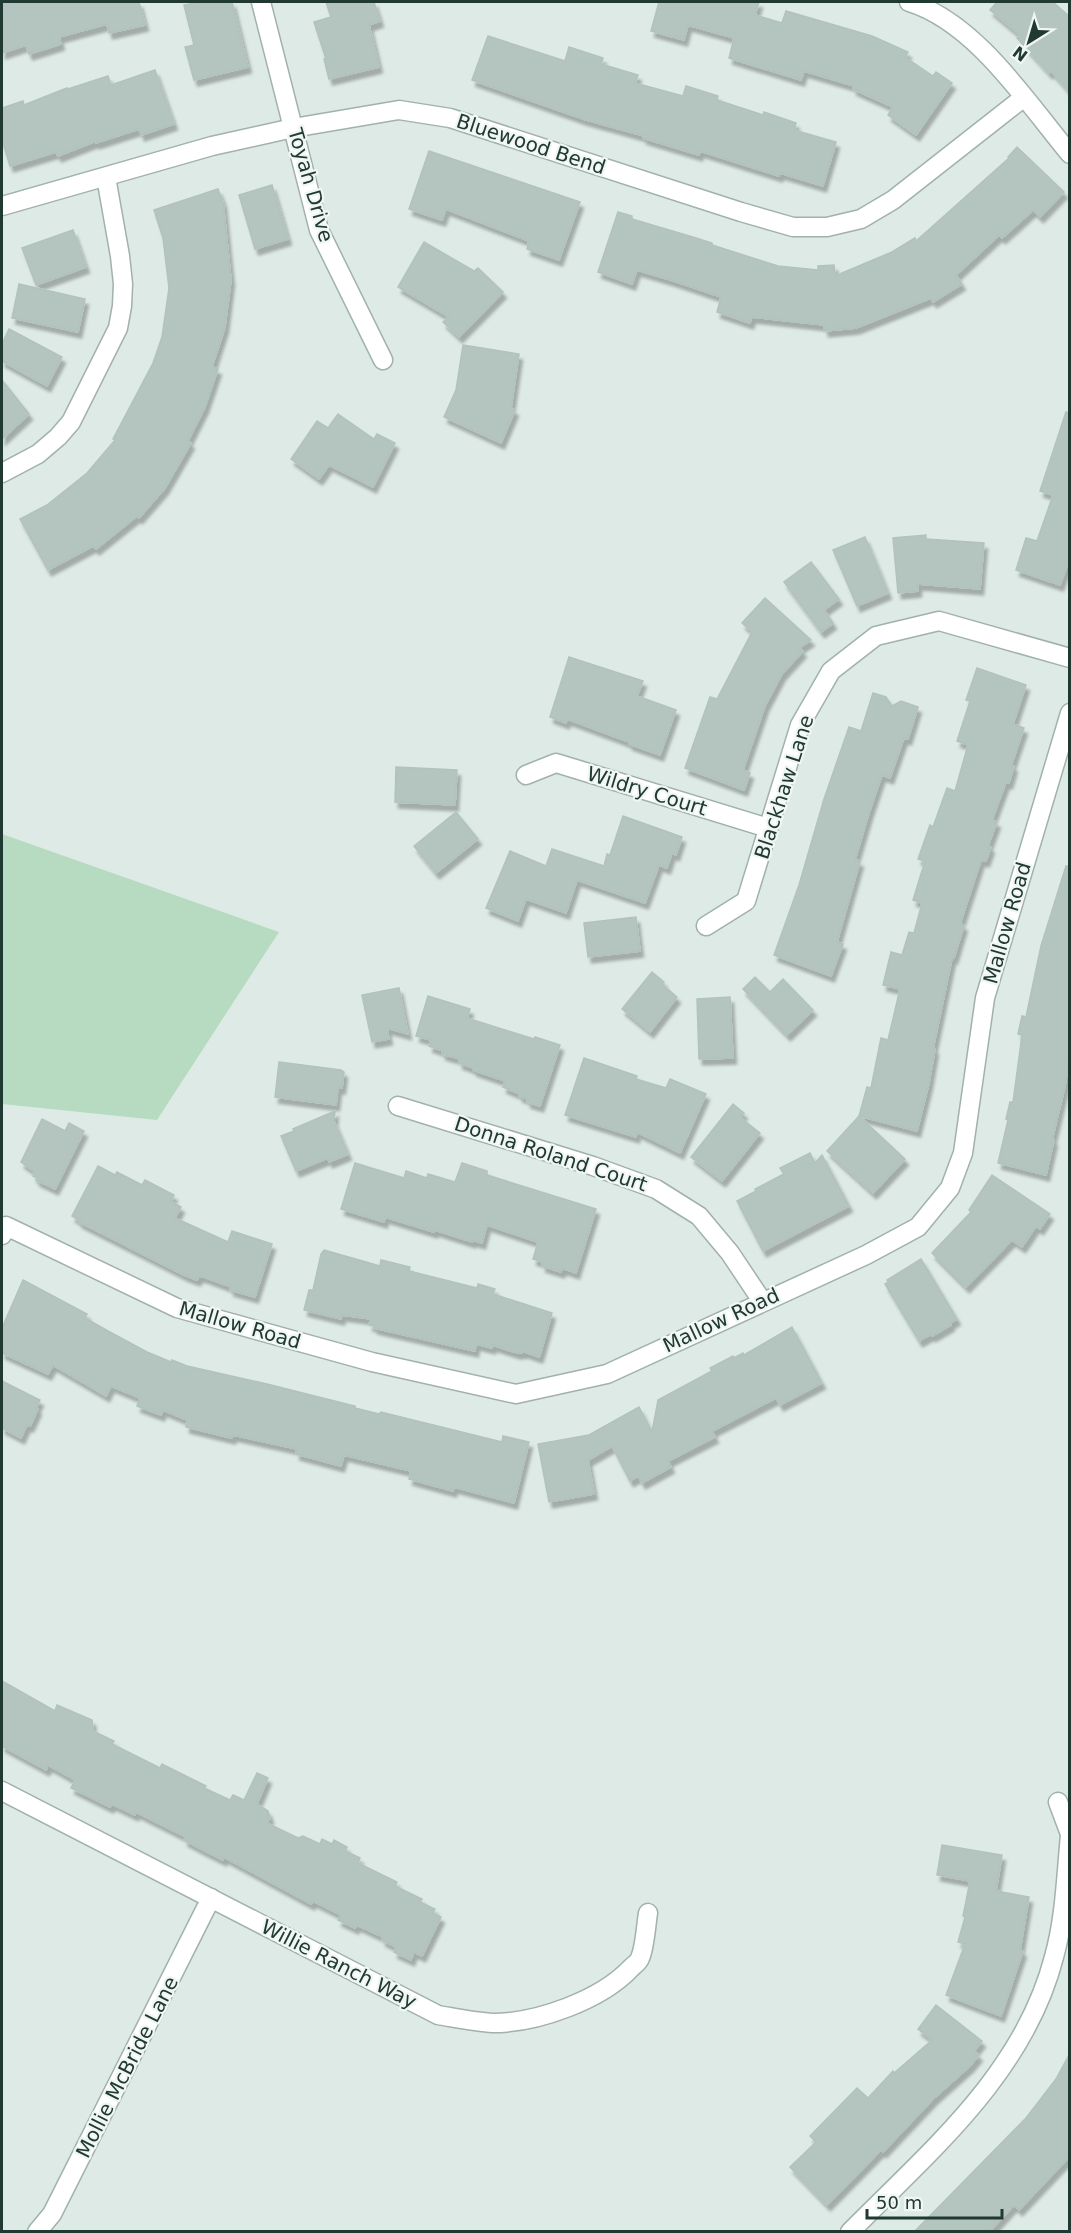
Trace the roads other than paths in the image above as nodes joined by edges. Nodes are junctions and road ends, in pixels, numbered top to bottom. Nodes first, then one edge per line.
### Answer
1 (261, 2) edge
2 (909, 2) edge
3 (1023, 98) junction
4 (293, 128) junction
5 (1070, 153) edge
6 (106, 177) junction
7 (2, 206) edge
8 (383, 360) dead end
9 (2, 473) edge
10 (1070, 658) edge
11 (1070, 713) edge
12 (526, 775) dead end
13 (768, 828) junction
14 (706, 926) dead end
15 (398, 1106) dead end
16 (4, 1231) edge
17 (762, 1301) junction
18 (2, 1791) edge
19 (1058, 1803) dead end
20 (1070, 1835) edge
21 (211, 1898) junction
22 (648, 1913) dead end
23 (37, 2232) edge
24 (850, 2232) edge

1 - 4 street, Toyah Drive
2 - 3 street
3 - 4 street, Bluewood Bend
3 - 5 street
4 - 6 street, Bluewood Bend
4 - 8 street, Toyah Drive
6 - 7 street, Bluewood Bend
6 - 9 street
10 - 13 street, Blackhaw Lane
11 - 17 street, Mallow Road
12 - 13 street, Wildry Court
13 - 14 street, Blackhaw Lane
15 - 17 street, Donna Roland Court
16 - 17 street, Mallow Road
18 - 21 street, Willie Ranch Way
19 - 20 street
20 - 24 street
21 - 22 street, Willie Ranch Way
21 - 23 street, Mollie McBride Lane

